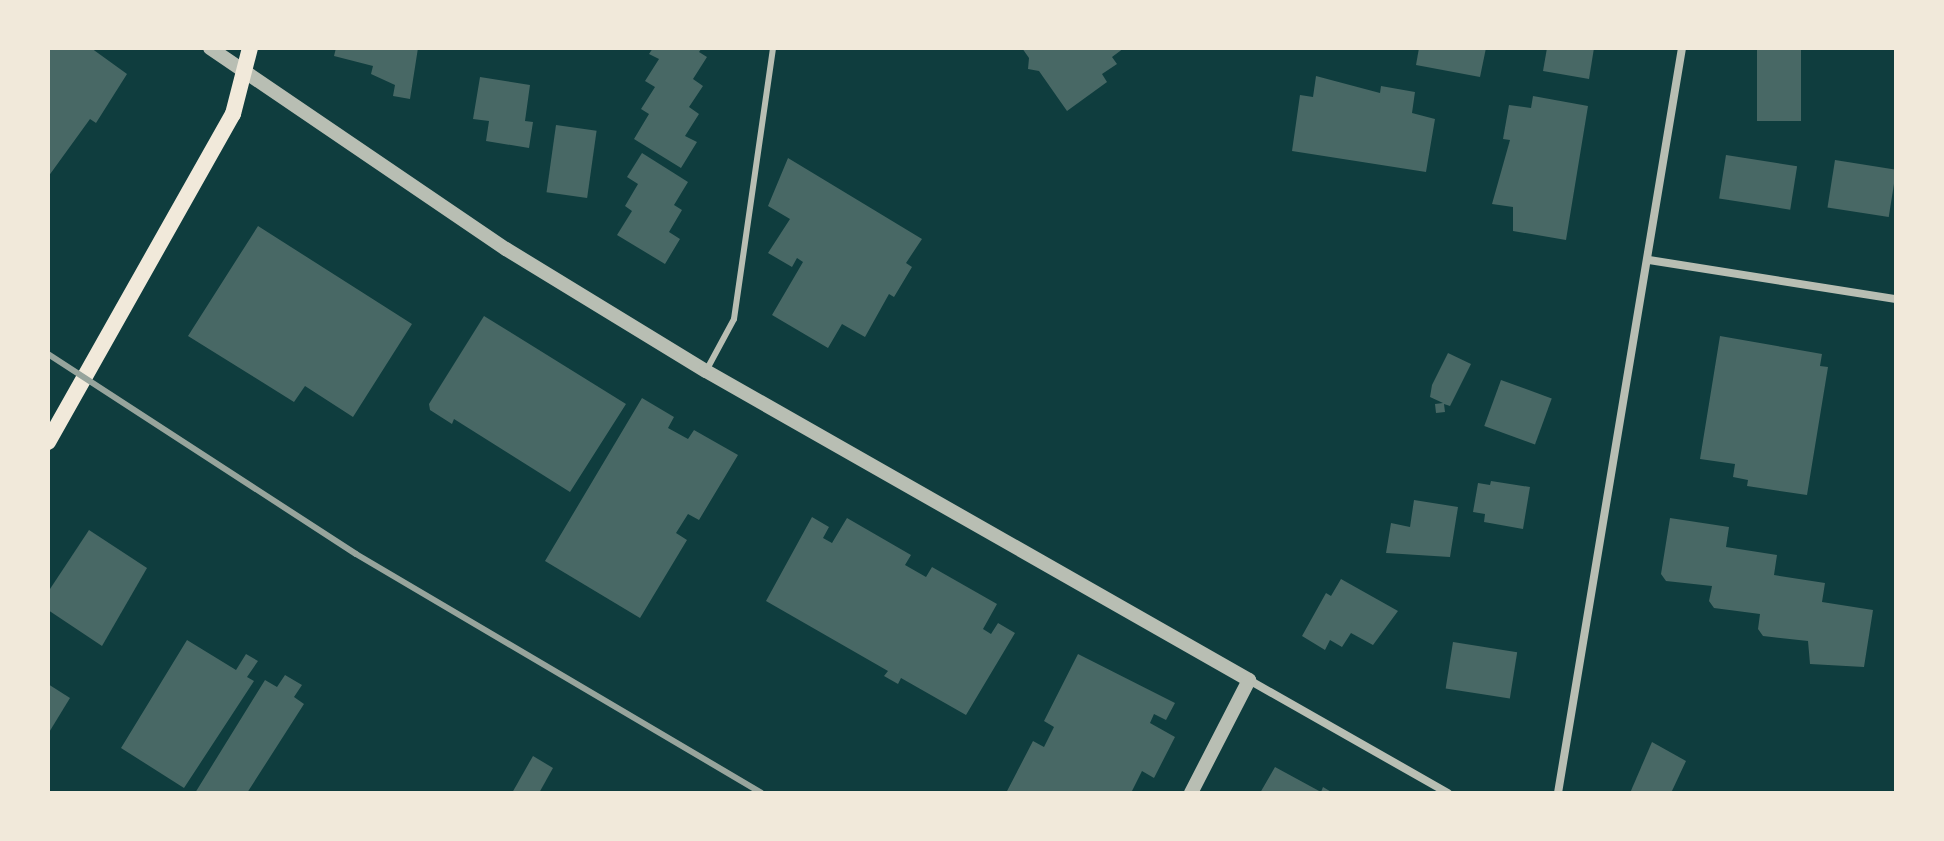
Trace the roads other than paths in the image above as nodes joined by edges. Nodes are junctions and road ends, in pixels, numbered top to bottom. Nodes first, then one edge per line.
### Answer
1 (210, 48) edge
2 (250, 48) edge
3 (773, 48) edge
4 (1682, 48) edge
5 (245, 73) junction
6 (1649, 260) junction
7 (1896, 299) edge
8 (706, 371) junction
9 (48, 442) edge
10 (1249, 680) junction
11 (1191, 793) edge
12 (1448, 793) edge
13 (1558, 793) edge

1 - 5 street
2 - 5 main road
3 - 8 lane
4 - 6 street
5 - 8 street
5 - 9 main road
6 - 7 street
6 - 13 street
8 - 10 street
10 - 11 street
10 - 12 street

